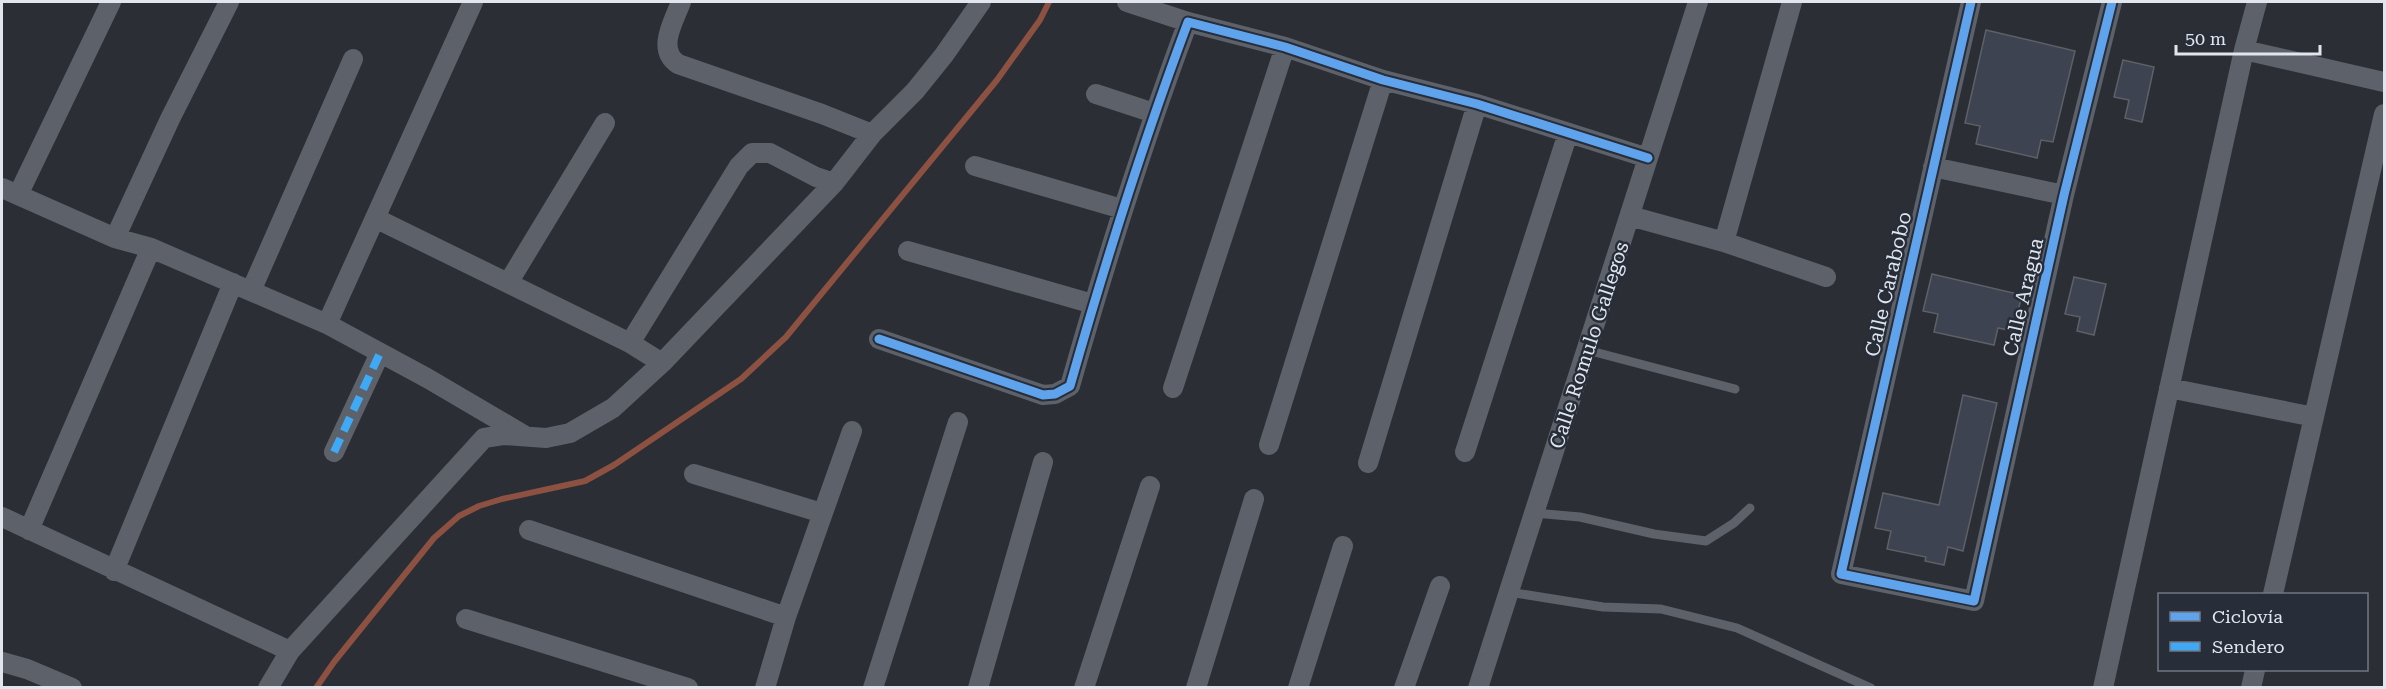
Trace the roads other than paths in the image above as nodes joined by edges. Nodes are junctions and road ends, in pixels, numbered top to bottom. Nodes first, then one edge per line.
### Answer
1 (111, 2) edge
2 (229, 2) edge
3 (472, 2) edge
4 (681, 2) edge
5 (981, 2) edge
6 (1127, 2) edge
7 (1698, 2) edge
8 (1792, 2) edge
9 (1971, 2) edge
10 (2112, 2) edge
11 (2257, 2) edge
12 (1188, 22) junction
13 (1285, 47) junction
14 (2244, 50) junction
15 (353, 58) dead end
16 (1383, 80) junction
17 (2385, 82) edge
18 (1096, 94) dead end
19 (1477, 104) junction
20 (1154, 113) junction
21 (2385, 114) edge
22 (605, 123) dead end
23 (1568, 133) junction
24 (872, 134) junction
25 (1648, 158) junction
26 (975, 166) dead end
27 (1933, 167) junction
28 (834, 183) junction
29 (10, 191) edge
30 (2064, 195) junction
31 (1122, 209) junction
32 (1630, 216) junction
33 (375, 218) junction
34 (115, 238) junction
35 (1724, 242) junction
36 (151, 248) junction
37 (908, 251) dead end
38 (1826, 277) dead end
39 (508, 284) junction
40 (242, 287) junction
41 (1093, 304) junction
42 (327, 324) junction
43 (879, 339) dead end
44 (630, 344) junction
45 (1587, 350) junction
46 (380, 353) junction
47 (662, 363) junction
48 (1173, 388) dead end
49 (2169, 388) junction
50 (1735, 389) dead end
51 (2314, 417) junction
52 (958, 422) dead end
53 (852, 431) dead end
54 (529, 438) junction
55 (1269, 445) dead end
56 (334, 452) dead end
57 (1465, 452) dead end
58 (1043, 462) dead end
59 (1368, 463) dead end
60 (694, 474) dead end
61 (1150, 486) dead end
62 (1254, 499) dead end
63 (1750, 508) dead end
64 (822, 513) junction
65 (1534, 513) junction
66 (2, 517) edge
67 (29, 530) junction
68 (529, 531) dead end
69 (1343, 546) dead end
70 (114, 571) junction
71 (1440, 586) dead end
72 (1509, 592) junction
73 (2272, 593) edge
74 (1974, 601) joint
75 (786, 617) junction
76 (466, 619) dead end
77 (290, 651) junction
78 (2, 662) edge
79 (2255, 671) edge
80 (72, 687) edge
81 (268, 687) edge
82 (688, 687) edge
83 (765, 687) edge
84 (873, 687) edge
85 (978, 687) edge
86 (1084, 687) edge
87 (1196, 687) edge
88 (1298, 687) edge
89 (1404, 687) edge
90 (1478, 687) edge
91 (1871, 687) edge
92 (2103, 687) edge
93 (2251, 687) edge

1 - 29 street
2 - 34 street
3 - 33 street
4 - 24 street
5 - 24 street
6 - 12 street
7 - 25 street, Calle Romulo Gallegos
8 - 35 street
9 - 27 street, Calle Carabobo
10 - 30 street, Calle Aragua
11 - 14 street
12 - 13 street
12 - 20 street
13 - 16 street
13 - 48 street
14 - 17 street
14 - 49 street
15 - 40 street
16 - 19 street
16 - 55 street
18 - 20 street
19 - 23 street
19 - 59 street
20 - 31 street
21 - 51 street
22 - 39 street
23 - 25 street
23 - 57 street
24 - 28 street
25 - 32 street, Calle Romulo Gallegos
26 - 31 street
27 - 30 street
27 - 74 street, Calle Carabobo
28 - 44 street
28 - 47 street
29 - 34 street
30 - 74 street, Calle Aragua
31 - 41 street
32 - 35 street
32 - 45 street, Calle Romulo Gallegos
33 - 39 street
33 - 42 street
34 - 36 street
35 - 38 street
36 - 40 street
36 - 67 street
37 - 41 street
39 - 44 street
40 - 42 street
40 - 70 street
41 - 43 street
42 - 46 street
44 - 47 street
45 - 50 lane
45 - 65 street, Calle Romulo Gallegos
46 - 54 street
46 - 56 street
47 - 54 street
49 - 51 street
49 - 92 street
51 - 73 street
52 - 84 street
53 - 64 street
54 - 77 street
58 - 85 street
60 - 64 street
61 - 86 street
62 - 87 street
63 - 65 lane
64 - 75 street
65 - 72 street, Calle Romulo Gallegos
66 - 67 street
67 - 70 street
68 - 75 street
69 - 88 street
70 - 77 street
71 - 89 street
72 - 90 street, Calle Romulo Gallegos
72 - 91 lane
75 - 83 street
76 - 82 street
77 - 81 street
78 - 80 street
79 - 93 street

